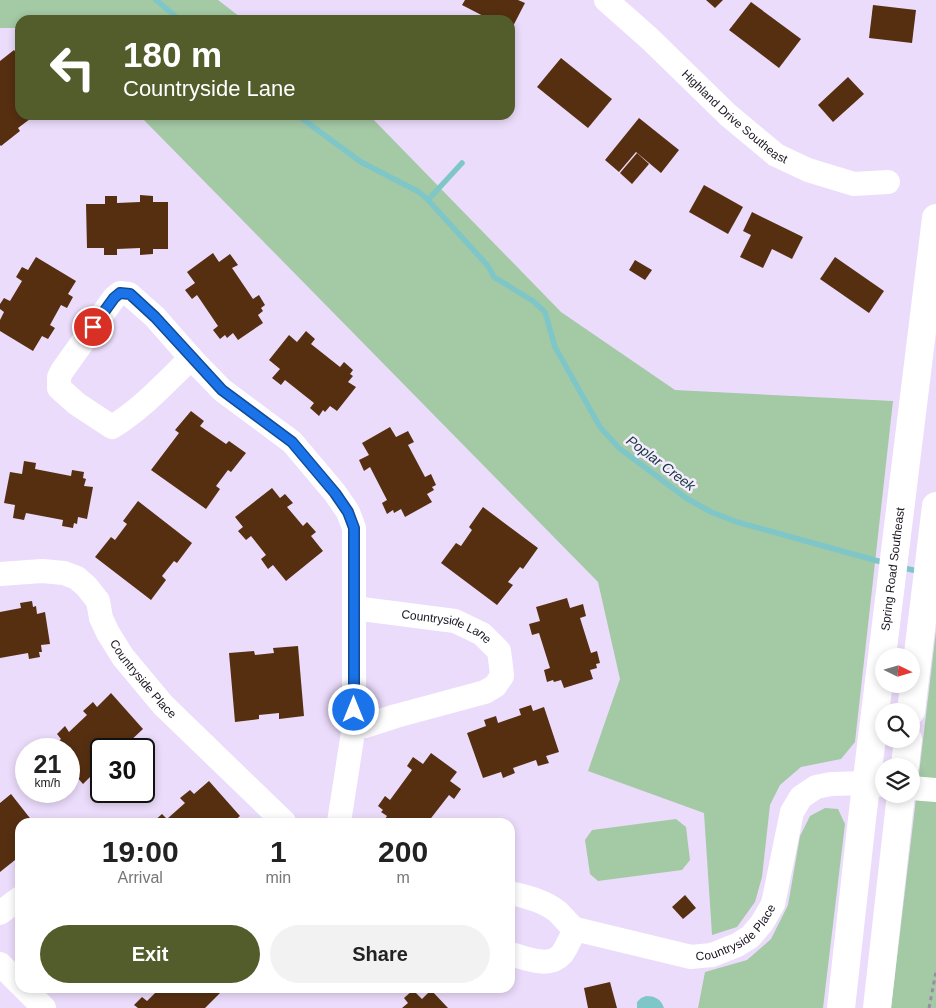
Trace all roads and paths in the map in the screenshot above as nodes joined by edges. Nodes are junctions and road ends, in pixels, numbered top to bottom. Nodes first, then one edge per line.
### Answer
1 (606, 0) edge
2 (888, 182) dead end
3 (936, 218) edge
4 (191, 358) junction
5 (936, 506) edge
6 (0, 574) edge
7 (354, 608) junction
8 (912, 703) edge
9 (354, 726) junction
10 (878, 758) edge
11 (875, 784) edge
12 (920, 789) edge
13 (936, 790) edge
14 (900, 803) edge
15 (280, 818) edge
16 (340, 818) edge
17 (515, 894) edge
18 (15, 902) edge
19 (0, 913) edge
20 (575, 929) junction
21 (515, 955) edge
22 (0, 964) edge
23 (936, 972) edge
24 (15, 979) edge
25 (29, 993) edge
26 (44, 1008) edge
27 (841, 1008) edge
28 (877, 1008) edge
29 (929, 1008) edge

1 - 2 street, Highland Drive Southeast
3 - 10 main road, Spring Road Southeast
4 - 4 street
4 - 7 street
5 - 8 main road
6 - 15 street, Countryside Place
7 - 9 street
7 - 9 street, Countryside Lane
9 - 16 street
11 - 20 street, Countryside Place
11 - 27 main road, Spring Road Southeast
12 - 13 street
14 - 28 main road
17 - 20 street, Countryside Place
18 - 19 street
20 - 21 street
22 - 24 street
23 - 29 path
25 - 26 street

